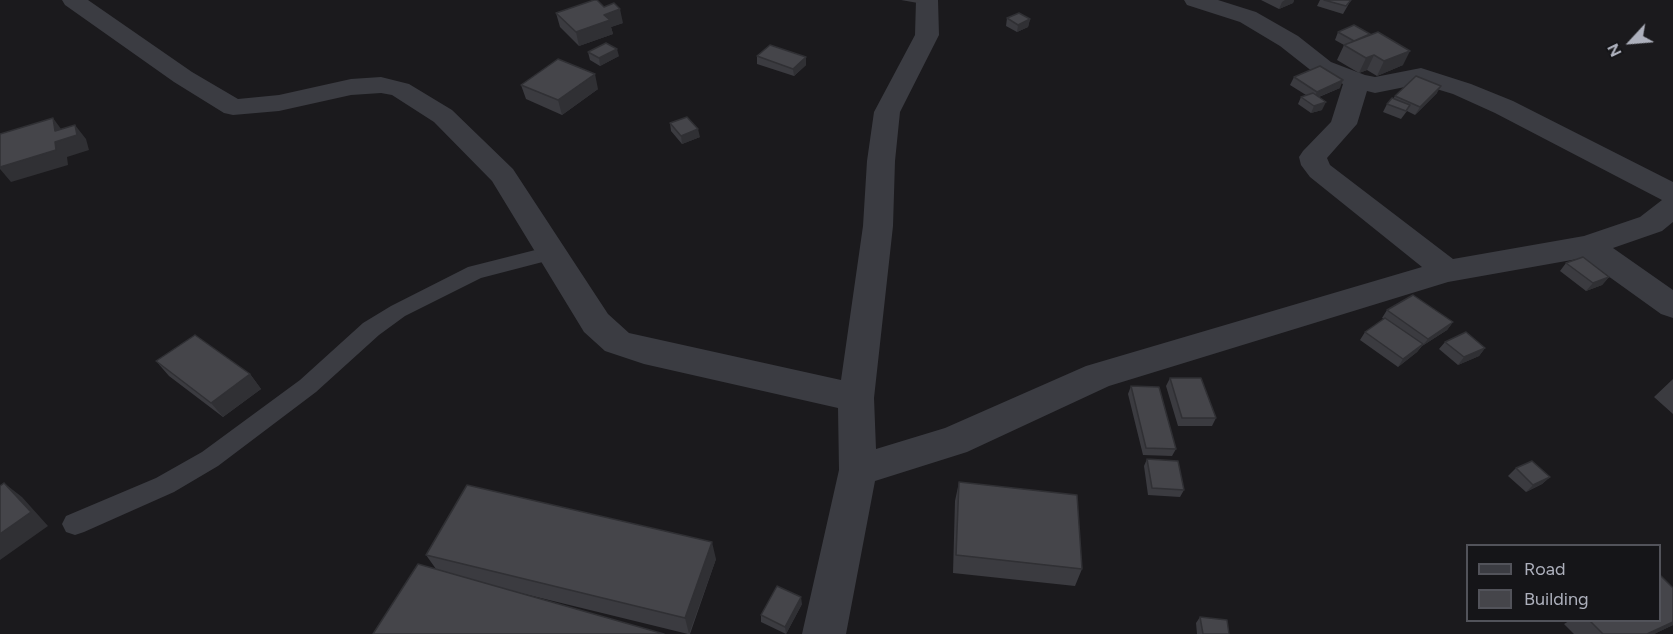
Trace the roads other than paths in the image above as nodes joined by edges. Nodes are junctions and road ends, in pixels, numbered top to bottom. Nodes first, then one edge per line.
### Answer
1 (73, 0) edge
2 (927, 0) edge
3 (1195, 0) edge
4 (1357, 81) junction
5 (1673, 194) edge
6 (1673, 207) edge
7 (1588, 246) junction
8 (550, 253) junction
9 (1448, 271) junction
10 (1673, 306) edge
11 (856, 398) junction
12 (858, 470) junction
13 (75, 524) dead end
14 (824, 634) edge

1 - 8 street
2 - 11 street
3 - 4 street
4 - 5 street
4 - 9 street
6 - 7 street
7 - 9 street
7 - 10 street
8 - 11 street
8 - 13 lane
9 - 12 street
11 - 12 street
12 - 14 street

